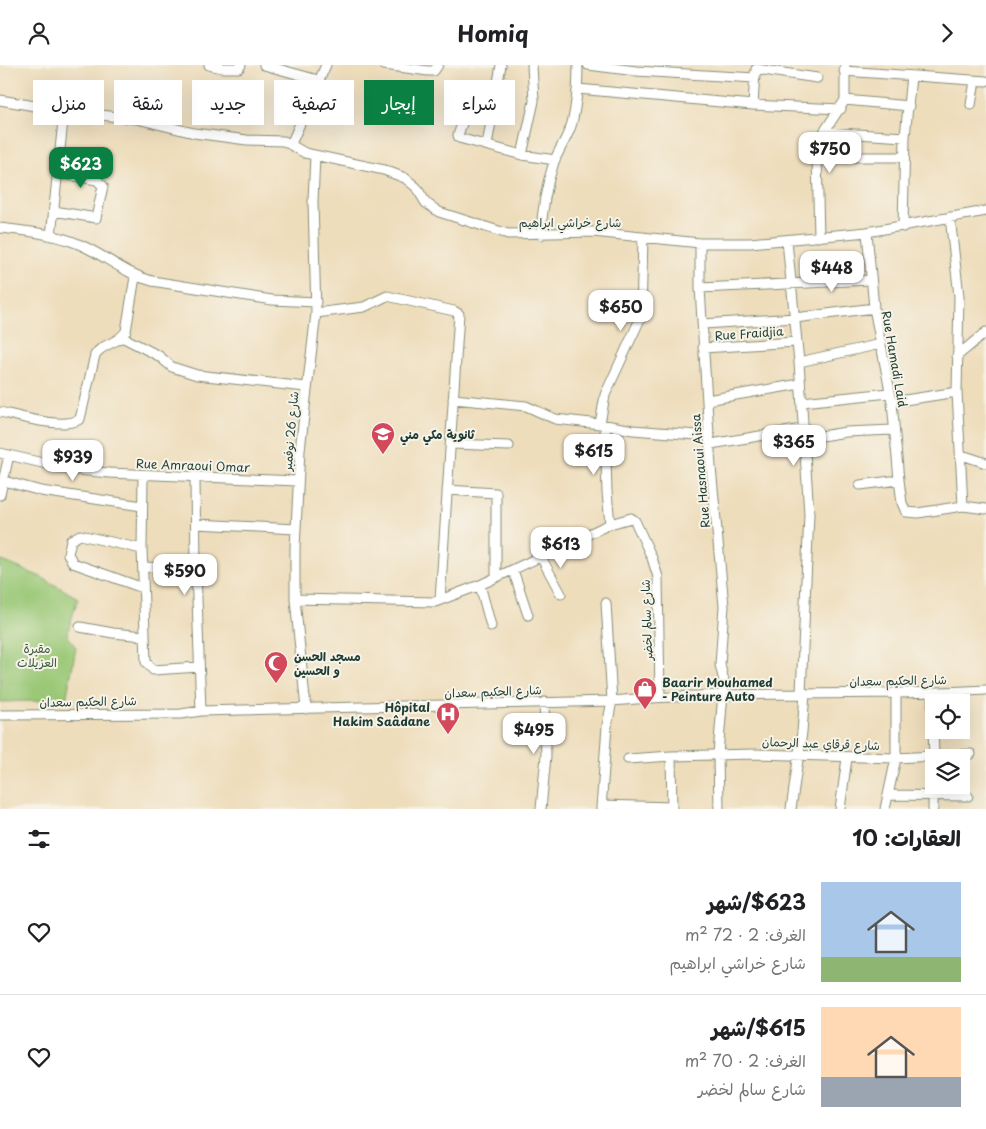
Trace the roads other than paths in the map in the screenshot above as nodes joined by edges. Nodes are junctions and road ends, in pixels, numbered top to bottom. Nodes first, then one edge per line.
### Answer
1 (209, 65) edge
2 (241, 65) edge
3 (264, 65) edge
4 (326, 65) edge
5 (384, 65) edge
6 (438, 65) edge
7 (501, 65) edge
8 (532, 65) edge
9 (578, 65) edge
10 (588, 65) edge
11 (280, 67) edge
12 (649, 68) edge
13 (844, 68) edge
14 (755, 71) edge
15 (911, 76) junction
16 (817, 77) dead end
17 (318, 80) joint
18 (975, 81) junction
19 (986, 81) edge
20 (578, 89) junction
21 (0, 100) edge
22 (845, 100) junction
23 (753, 105) junction
24 (971, 105) dead end
25 (33, 106) edge
26 (908, 106) junction
27 (840, 109) junction
28 (104, 115) edge
29 (63, 125) edge
30 (299, 125) edge
31 (462, 125) edge
32 (824, 132) junction
33 (905, 137) junction
34 (291, 144) junction
35 (487, 145) junction
36 (315, 155) junction
37 (522, 155) junction
38 (817, 157) junction
39 (904, 157) junction
40 (555, 161) junction
41 (58, 173) junction
42 (54, 211) junction
43 (986, 211) edge
44 (950, 217) junction
45 (903, 227) junction
46 (0, 228) edge
47 (867, 232) junction
48 (541, 235) junction
49 (51, 236) junction
50 (643, 237) junction
51 (819, 237) junction
52 (787, 241) junction
53 (700, 243) junction
54 (136, 277) junction
55 (871, 280) junction
56 (792, 283) junction
57 (700, 287) junction
58 (316, 302) junction
59 (874, 308) junction
60 (316, 313) junction
61 (795, 318) junction
62 (703, 325) junction
63 (986, 332) edge
64 (122, 337) junction
65 (796, 342) junction
66 (881, 344) junction
67 (703, 348) junction
68 (957, 356) junction
69 (799, 362) junction
70 (800, 385) junction
71 (306, 387) junction
72 (957, 392) junction
73 (890, 397) junction
74 (453, 399) junction
75 (707, 400) junction
76 (802, 402) junction
77 (0, 412) edge
78 (602, 425) junction
79 (893, 430) junction
80 (803, 434) junction
81 (711, 440) junction
82 (451, 444) junction
83 (509, 446) dead end
84 (4, 454) edge
85 (962, 455) junction
86 (986, 463) edge
87 (143, 476) junction
88 (196, 477) junction
89 (899, 480) junction
90 (4, 481) junction
91 (298, 481) junction
92 (860, 485) dead end
93 (447, 490) junction
94 (0, 495) edge
95 (142, 506) junction
96 (963, 507) junction
97 (986, 509) edge
98 (196, 524) junction
99 (610, 524) junction
100 (296, 529) junction
101 (142, 549) junction
102 (541, 557) junction
103 (142, 567) junction
104 (196, 569) junction
105 (514, 569) junction
106 (496, 577) junction
107 (480, 585) junction
108 (143, 588) junction
109 (561, 594) dead end
110 (295, 599) junction
111 (440, 600) junction
112 (606, 603) dead end
113 (528, 615) dead end
114 (491, 626) dead end
115 (80, 627) dead end
116 (144, 636) junction
117 (199, 667) junction
118 (986, 690) edge
119 (896, 692) junction
120 (803, 693) junction
121 (932, 693) junction
122 (660, 697) junction
123 (722, 697) junction
124 (612, 701) junction
125 (544, 702) junction
126 (306, 709) junction
127 (200, 711) junction
128 (0, 715) edge
129 (934, 749) edge
130 (718, 754) junction
131 (799, 755) junction
132 (671, 756) junction
133 (925, 757) edge
134 (848, 758) junction
135 (896, 758) junction
136 (628, 759) dead end
137 (888, 795) junction
138 (932, 796) junction
139 (968, 796) dead end
140 (601, 807) edge
141 (672, 808) edge
142 (541, 809) edge
143 (718, 809) edge
144 (791, 809) edge
145 (840, 809) edge
146 (885, 809) edge
147 (933, 809) edge

1 - 2 street
3 - 11 street
4 - 17 street
5 - 6 street
7 - 35 street
8 - 37 street
9 - 20 street
10 - 12 street
11 - 17 street
12 - 14 street
13 - 15 street
13 - 22 street
14 - 16 street
14 - 23 street
15 - 18 street
15 - 26 street
18 - 19 street
18 - 24 street
20 - 23 street
20 - 40 street
21 - 25 street, شارع خراشي ابراهيم
22 - 26 street
22 - 27 street
23 - 27 street
26 - 33 street
27 - 32 street
28 - 34 street, شارع خراشي ابراهيم
29 - 41 street
30 - 34 street
31 - 35 street
32 - 33 street
32 - 38 street
33 - 39 street
34 - 36 street, شارع خراشي ابراهيم
35 - 37 street
36 - 48 street, شارع خراشي ابراهيم
36 - 58 street, شارع 26 نوفمبر
37 - 40 street
38 - 39 street
38 - 51 street
39 - 45 street
40 - 48 street
41 - 42 street
41 - 42 street
42 - 49 street
43 - 44 street, شارع خراشي ابراهيم
44 - 45 street, شارع خراشي ابراهيم
44 - 68 street
45 - 47 street, شارع خراشي ابراهيم
46 - 49 street
47 - 51 street, شارع خراشي ابراهيم
47 - 55 street, Rue Hamadi Laid
48 - 50 street, شارع خراشي ابراهيم
49 - 54 street
50 - 53 street, شارع خراشي ابراهيم
50 - 78 street
51 - 52 street, شارع خراشي ابراهيم
52 - 53 street, شارع خراشي ابراهيم
52 - 56 street
53 - 57 street, Rue Hasnaoui Aissa
54 - 58 street
54 - 64 street
55 - 56 street
55 - 59 street, Rue Hamadi Laid
56 - 57 street
56 - 61 street
57 - 62 street, Rue Hasnaoui Aissa
58 - 60 street, شارع 26 نوفمبر
59 - 61 street
59 - 66 street, Rue Hamadi Laid
60 - 71 street, شارع 26 نوفمبر
60 - 74 street
61 - 62 street
61 - 65 street
62 - 67 street, Rue Hasnaoui Aissa
63 - 68 street
64 - 71 street
64 - 77 street
65 - 67 street, Rue Fraidjia
65 - 69 street
66 - 69 street
66 - 73 street, Rue Hamadi Laid
67 - 75 street, Rue Hasnaoui Aissa
68 - 72 street
69 - 70 street
70 - 75 street
70 - 76 street
71 - 91 street, شارع 26 نوفمبر
72 - 73 street
72 - 85 street
73 - 76 street
73 - 79 street, Rue Hamadi Laid
74 - 78 street
74 - 82 street
75 - 81 street, Rue Hasnaoui Aissa
76 - 80 street
78 - 81 street
78 - 99 street
79 - 80 street
79 - 89 street, Rue Hamadi Laid
80 - 81 street
80 - 120 street
81 - 123 street, Rue Hasnaoui Aissa
82 - 83 street
82 - 93 street
84 - 87 street, Rue Amraoui Omar
84 - 90 street
85 - 86 street
85 - 96 street
87 - 88 street, Rue Amraoui Omar
87 - 95 street
88 - 91 street, Rue Amraoui Omar
88 - 98 street
89 - 92 street
89 - 96 street, Rue Hamadi Laid
90 - 94 street
90 - 95 street
91 - 100 street, شارع 26 نوفمبر
93 - 106 street
93 - 111 street
95 - 101 street
96 - 97 street
98 - 100 street
98 - 104 street
99 - 102 street
99 - 122 street, شارع سالم لخضر
100 - 110 street, شارع 26 نوفمبر
101 - 103 street
101 - 108 street
102 - 105 street
102 - 109 street
103 - 104 street
103 - 108 street
104 - 117 street
105 - 106 street
105 - 113 street
106 - 107 street
107 - 111 street
107 - 114 street
108 - 116 street
110 - 111 street
110 - 126 street, شارع 26 نوفمبر
112 - 124 street
115 - 116 street
116 - 117 street
117 - 127 street
118 - 121 street, شارع الحكيم سعدان
119 - 120 street, شارع الحكيم سعدان
119 - 121 street, شارع الحكيم سعدان
119 - 135 street
120 - 123 street, شارع الحكيم سعدان
120 - 131 street
121 - 129 street
122 - 123 street, شارع الحكيم سعدان
122 - 124 street, شارع الحكيم سعدان
123 - 130 street, Rue Hasnaoui Aissa
124 - 125 street, شارع الحكيم سعدان
124 - 140 street
125 - 126 street, شارع الحكيم سعدان
125 - 142 street
126 - 127 street, شارع الحكيم سعدان
127 - 128 street, شارع الحكيم سعدان
130 - 131 street, شارع قرقاي عبد الرحمان
130 - 132 street, شارع قرقاي عبد الرحمان
130 - 143 street, Rue Hasnaoui Aissa
131 - 134 street, شارع قرقاي عبد الرحمان
131 - 144 street
132 - 136 street, شارع قرقاي عبد الرحمان
132 - 141 street
133 - 135 street, شارع قرقاي عبد الرحمان
134 - 135 street, شارع قرقاي عبد الرحمان
134 - 145 street
135 - 137 street
137 - 138 street
137 - 146 street
138 - 139 street
138 - 147 street
140 - 141 street

